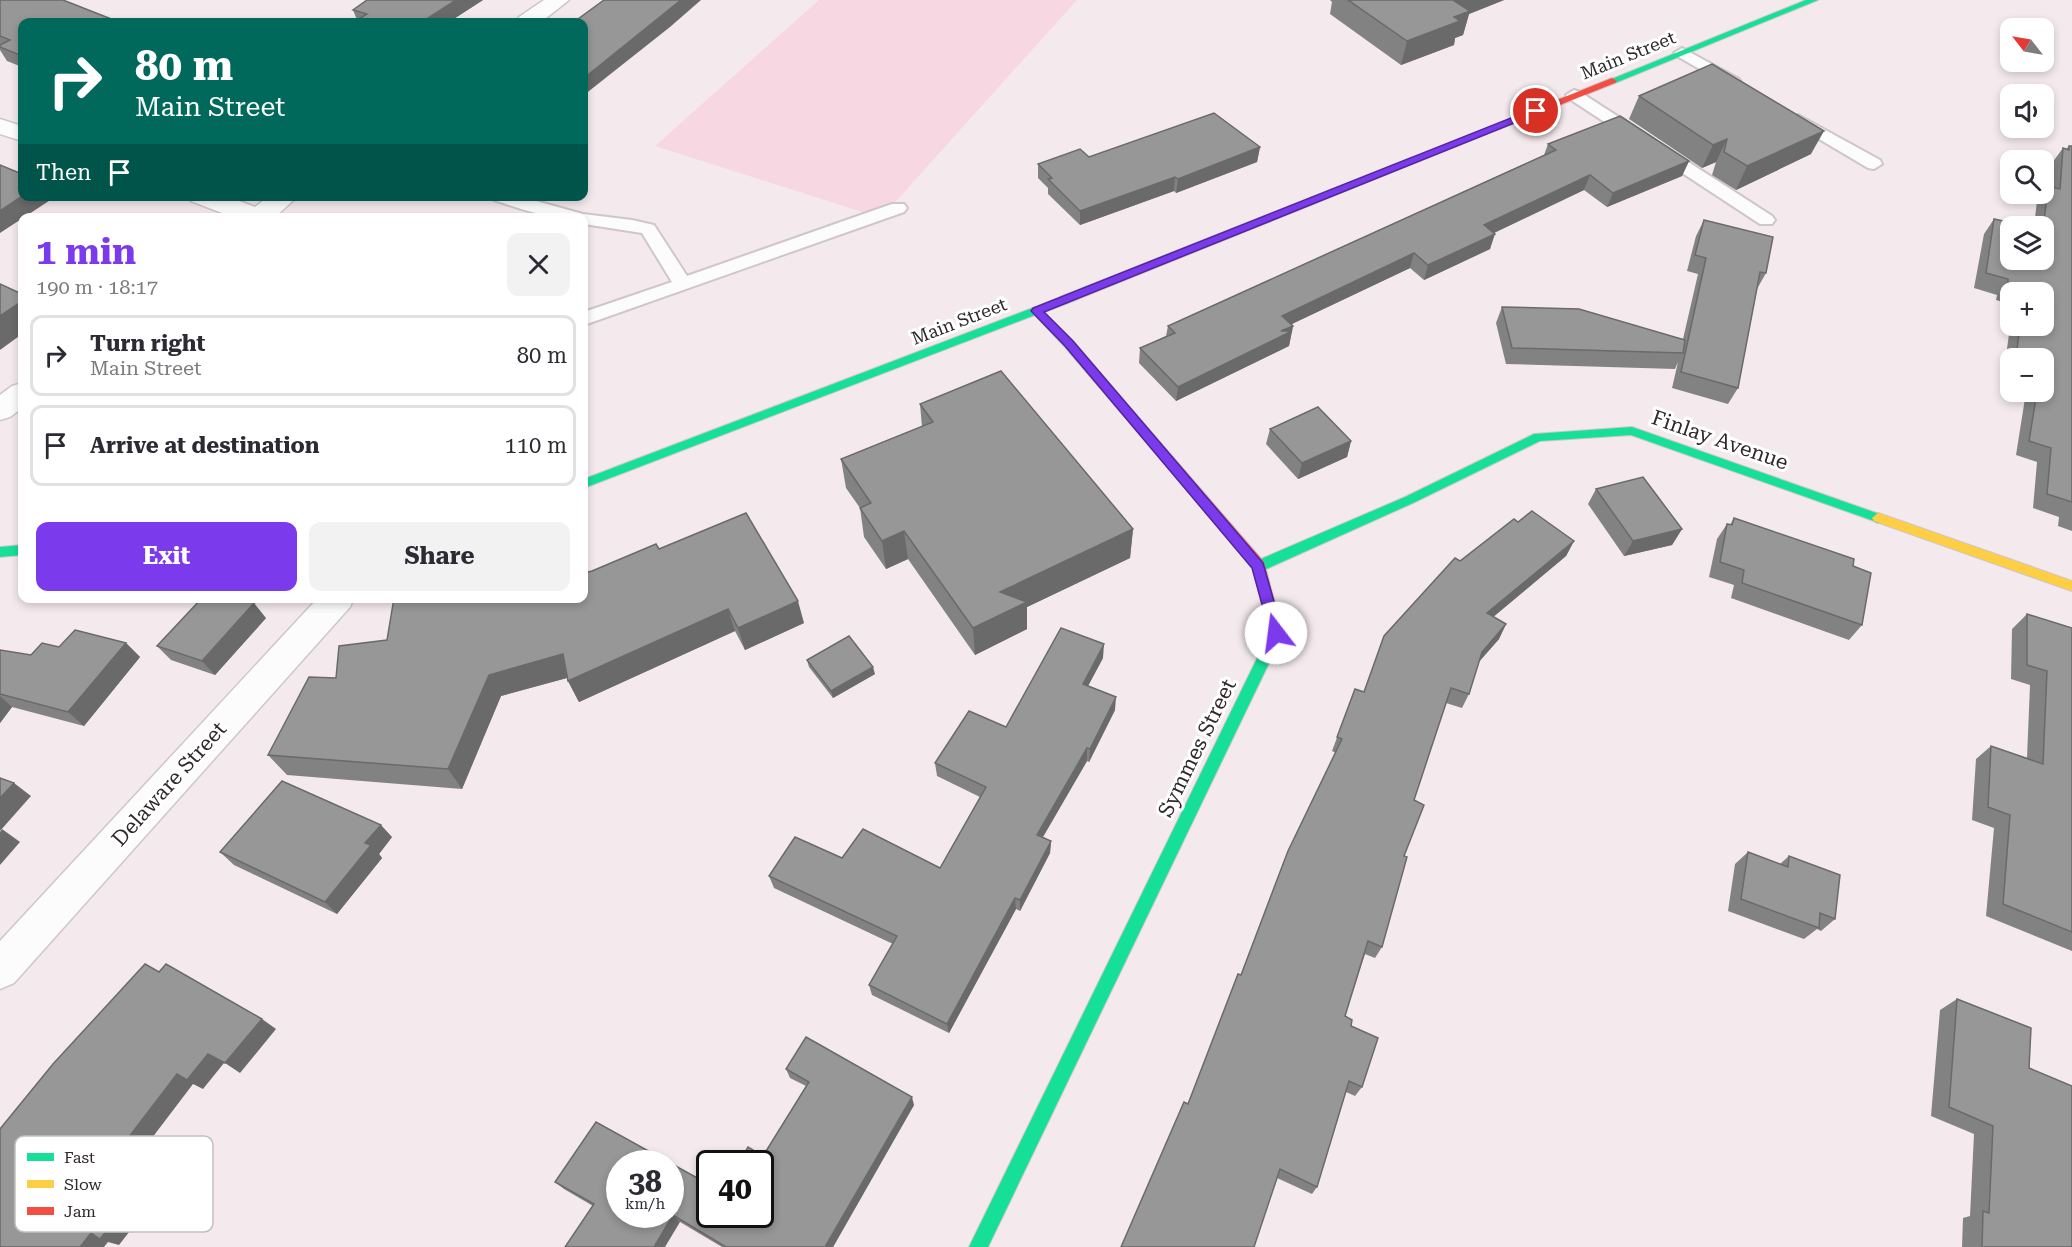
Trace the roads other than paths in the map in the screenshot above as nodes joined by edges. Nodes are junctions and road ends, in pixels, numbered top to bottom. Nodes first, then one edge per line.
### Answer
1 (558, 0) edge
2 (1814, 0) edge
3 (532, 18) edge
4 (1682, 53) junction
5 (1745, 89) edge
6 (1574, 95) junction
7 (1785, 112) edge
8 (0, 126) edge
9 (18, 133) edge
10 (1874, 164) dead end
11 (214, 201) edge
12 (279, 201) edge
13 (515, 201) edge
14 (898, 208) dead end
15 (246, 213) edge
16 (263, 213) edge
17 (556, 213) edge
18 (588, 220) edge
19 (1766, 220) dead end
20 (681, 282) junction
21 (1036, 311) junction
22 (588, 317) edge
23 (18, 396) edge
24 (0, 410) edge
25 (588, 482) edge
26 (18, 550) edge
27 (0, 552) edge
28 (1258, 566) junction
29 (2072, 586) edge
30 (333, 603) edge
31 (0, 970) edge
32 (978, 1247) edge

1 - 3 street
2 - 4 street, Main Street
4 - 5 lane
4 - 6 street, Main Street
6 - 19 lane
6 - 21 street, Main Street
7 - 10 lane
8 - 9 street
11 - 15 street
12 - 16 street
13 - 17 lane
14 - 20 lane
18 - 20 lane
20 - 22 lane
21 - 25 street, Main Street
21 - 28 street, Symmes Street
23 - 24 street
26 - 27 street
28 - 29 street, Finlay Avenue
28 - 32 street, Symmes Street
30 - 31 street, Delaware Street

